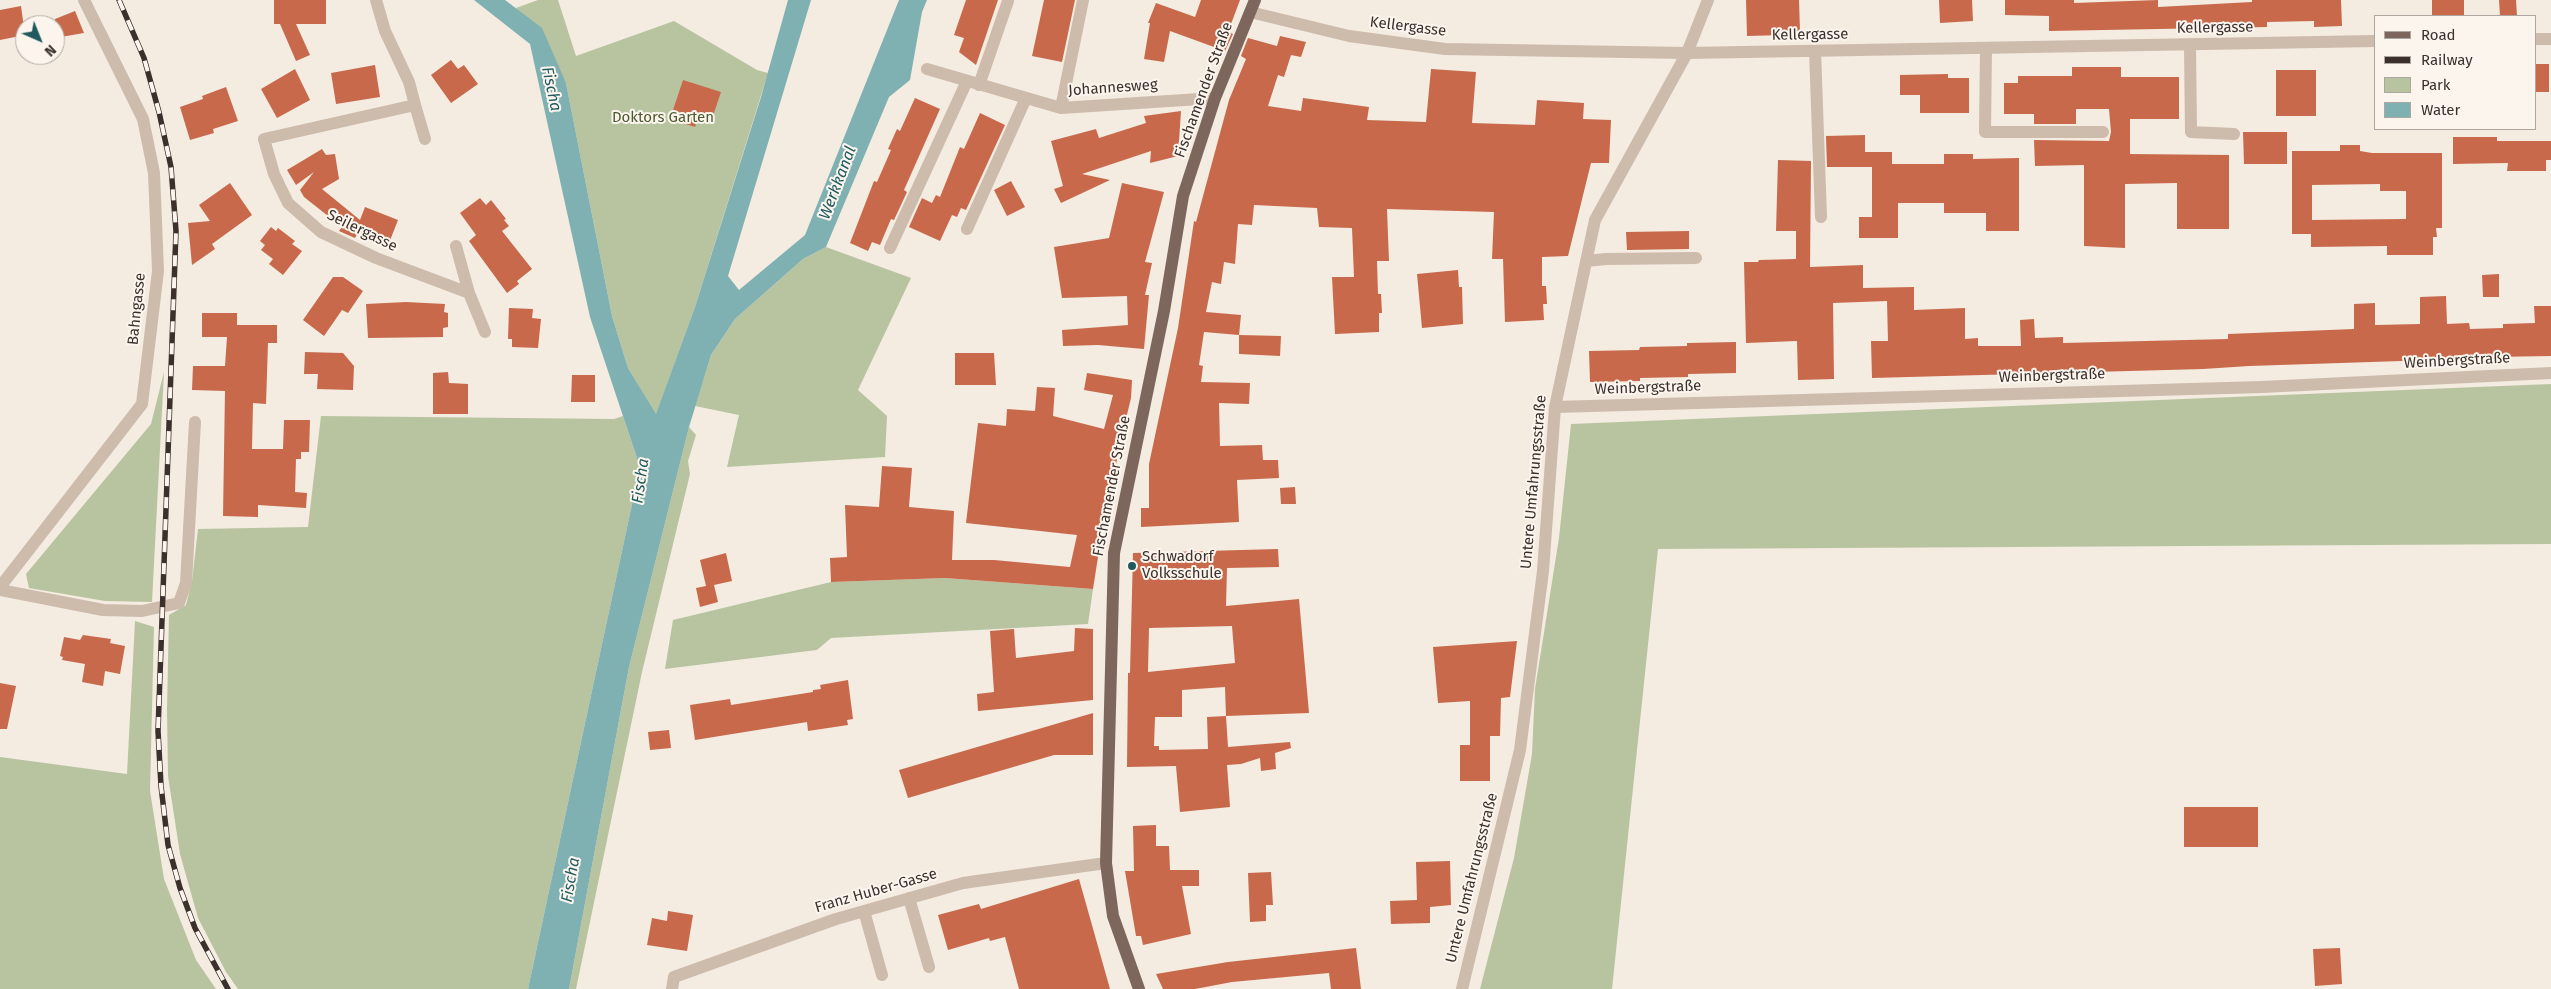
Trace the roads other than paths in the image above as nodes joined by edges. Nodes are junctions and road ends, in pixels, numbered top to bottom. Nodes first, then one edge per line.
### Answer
1 (84, 0) edge
2 (376, 0) edge
3 (1083, 0) edge
4 (1255, 0) edge
5 (1708, 0) edge
6 (1008, 2) dead end
7 (1250, 12) junction
8 (2536, 39) edge
9 (2551, 39) edge
10 (2374, 41) edge
11 (2190, 45) junction
12 (1986, 48) junction
13 (1815, 51) junction
14 (1687, 53) junction
15 (927, 68) dead end
16 (973, 83) junction
17 (1026, 98) junction
18 (1216, 98) junction
19 (415, 105) junction
20 (1061, 108) junction
21 (2103, 132) dead end
22 (2234, 134) dead end
23 (425, 139) dead end
24 (1821, 217) dead end
25 (967, 229) dead end
26 (456, 246) dead end
27 (890, 248) dead end
28 (1696, 258) dead end
29 (1586, 262) junction
30 (469, 293) junction
31 (485, 332) dead end
32 (2551, 373) edge
33 (1555, 407) junction
34 (195, 422) dead end
35 (0, 589) edge
36 (1106, 863) junction
37 (909, 898) junction
38 (864, 911) junction
39 (929, 967) dead end
40 (882, 975) dead end
41 (672, 989) edge
42 (1139, 989) edge
43 (1462, 989) edge

1 - 35 street, Bahngasse
2 - 19 street
3 - 20 street
4 - 7 main road, Fischamender Straße
5 - 14 street, Untere Umfahrungsstraße
6 - 16 street
7 - 14 street, Kellergasse
7 - 18 main road, Fischamender Straße
8 - 9 street
10 - 11 street, Kellergasse
11 - 12 street, Kellergasse
11 - 22 street
12 - 13 street, Kellergasse
12 - 21 street
13 - 14 street, Kellergasse
13 - 24 street
14 - 29 street, Untere Umfahrungsstraße
15 - 16 street, Johannesweg
16 - 17 street, Johannesweg
16 - 27 street
17 - 20 street, Johannesweg
17 - 25 street
18 - 20 street, Johannesweg
18 - 36 main road, Fischamender Straße
19 - 23 street
19 - 30 street, Seilergasse
26 - 30 street
28 - 29 street
29 - 33 street, Untere Umfahrungsstraße
30 - 31 street
32 - 33 street, Weinbergstraße
33 - 43 street, Untere Umfahrungsstraße
34 - 35 street, Bahngasse
36 - 37 street, Franz Huber-Gasse
36 - 42 main road, Fischamender Straße
37 - 38 street, Franz Huber-Gasse
37 - 39 street
38 - 40 street
38 - 41 street, Franz Huber-Gasse

